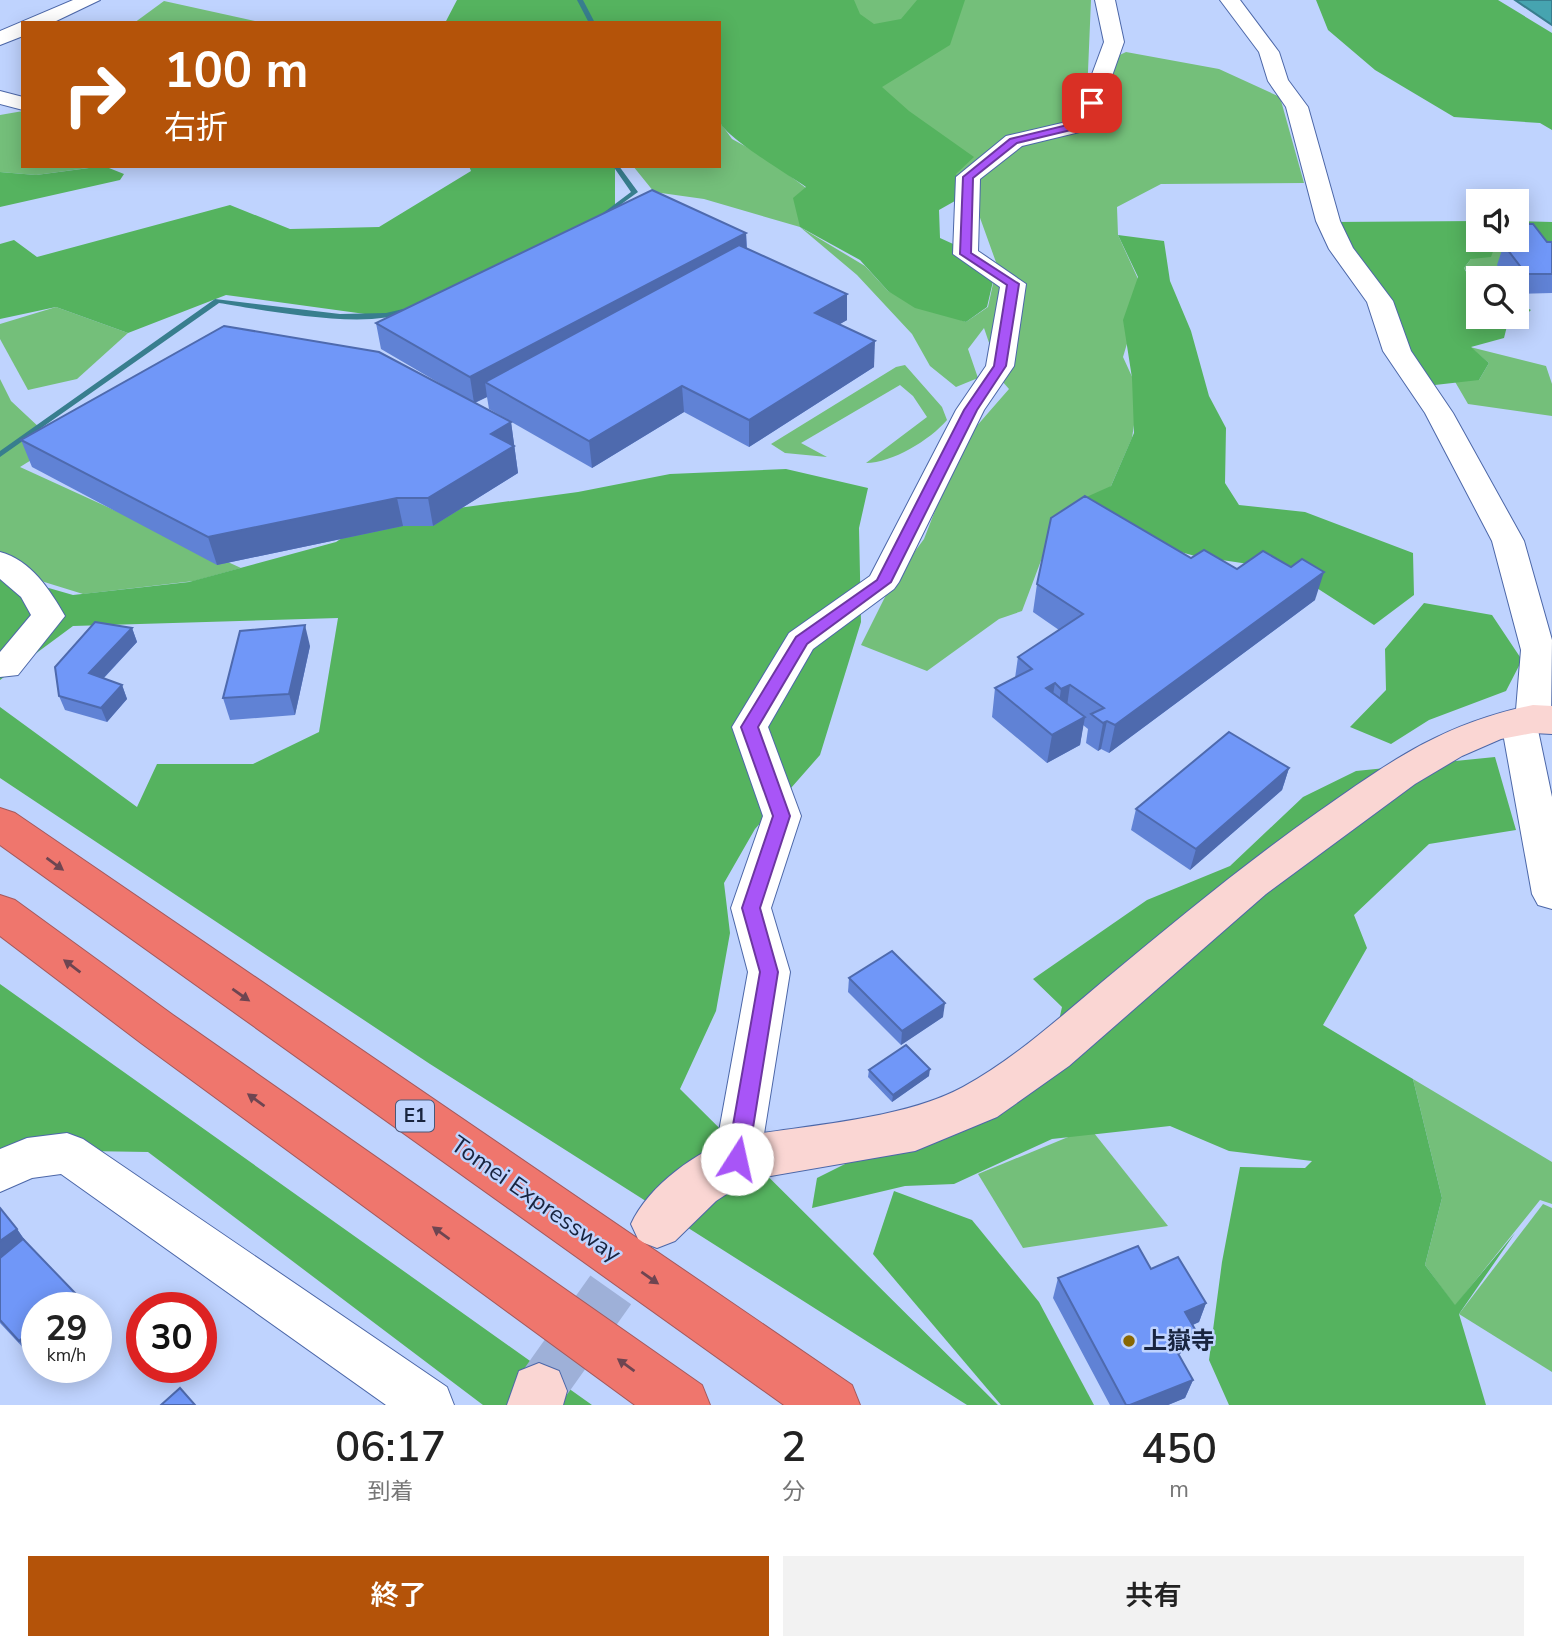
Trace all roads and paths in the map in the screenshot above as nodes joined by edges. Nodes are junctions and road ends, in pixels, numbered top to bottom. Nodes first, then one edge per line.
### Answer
1 (90, 0) edge
2 (1105, 0) edge
3 (1230, 0) edge
4 (40, 21) edge
5 (21, 30) edge
6 (0, 39) edge
7 (0, 97) edge
8 (21, 103) edge
9 (0, 562) edge
10 (6, 667) dead end
11 (1535, 720) edge
12 (0, 824) edge
13 (1552, 894) edge
14 (0, 912) edge
15 (737, 1159) junction
16 (0, 1171) edge
17 (657, 1224) tunnel mouth
18 (429, 1405) edge
19 (681, 1405) edge
20 (832, 1405) edge

1 - 4 street
2 - 15 street
3 - 11 street
5 - 6 street
7 - 8 street
9 - 10 street
11 - 13 street
11 - 15 street
12 -> 20 highway, Tomei Expressway / E1
19 -> 14 highway
15 - 17 street
16 - 18 street

